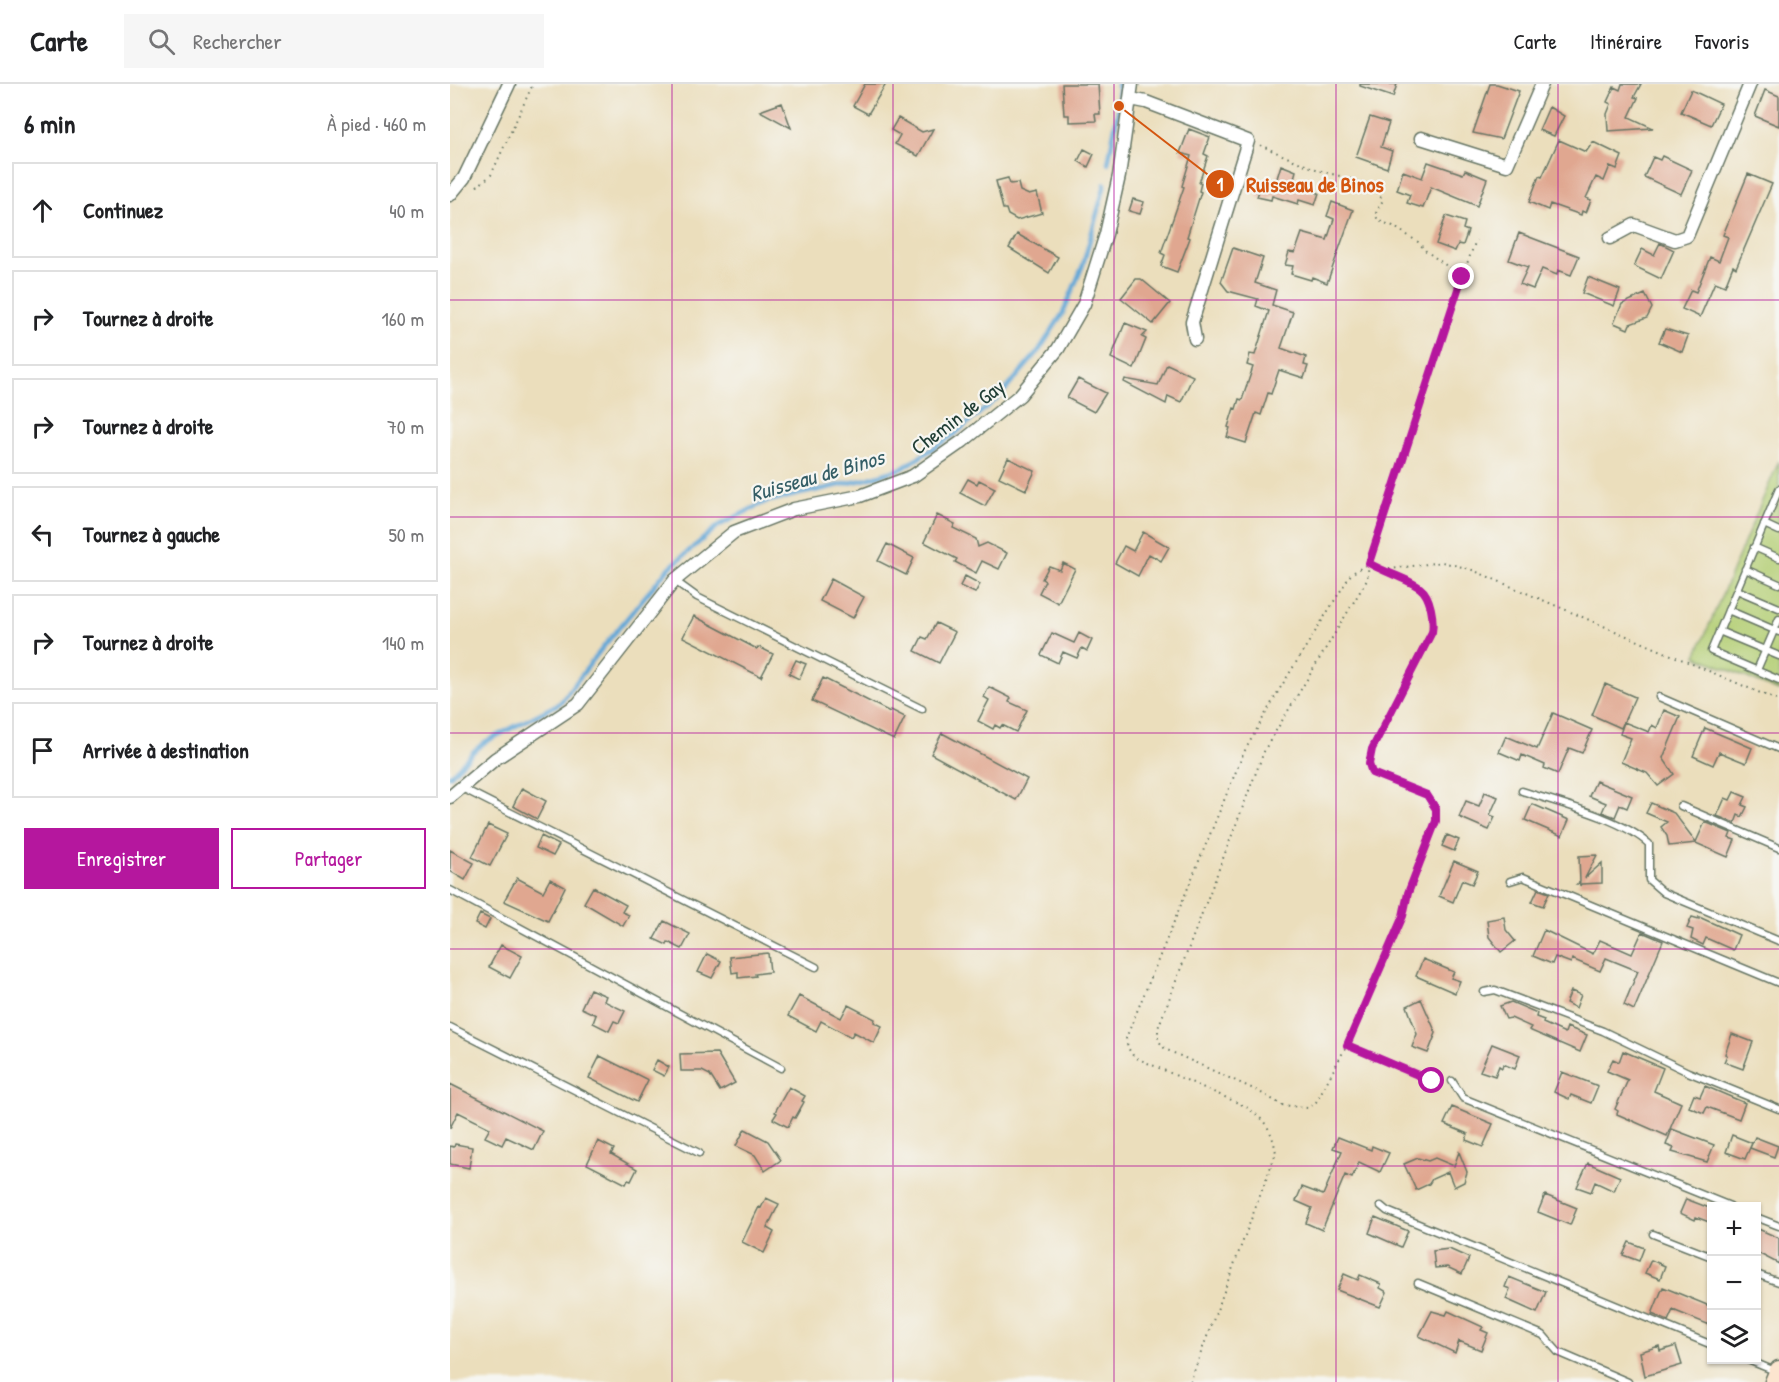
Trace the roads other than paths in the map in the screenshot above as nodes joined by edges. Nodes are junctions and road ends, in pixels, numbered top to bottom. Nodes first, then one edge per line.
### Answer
1 (509, 84) edge
2 (1132, 84) edge
3 (1542, 84) edge
4 (1750, 84) edge
5 (1131, 99) junction
6 (1421, 138) dead end
7 (450, 195) edge
8 (1610, 238) dead end
9 (1195, 339) dead end
10 (1779, 489) edge
11 (1776, 503) edge
12 (1764, 524) junction
13 (1779, 531) edge
14 (1754, 548) junction
15 (1779, 558) edge
16 (1745, 569) junction
17 (675, 580) junction
18 (1779, 584) edge
19 (1737, 590) junction
20 (1779, 608) edge
21 (1728, 610) junction
22 (1779, 619) edge
23 (1719, 631) junction
24 (1777, 631) edge
25 (1765, 650) junction
26 (1779, 656) edge
27 (1757, 670) junction
28 (1779, 680) edge
29 (1659, 697) dead end
30 (922, 709) dead end
31 (1779, 749) edge
32 (460, 787) junction
33 (1522, 791) dead end
34 (450, 797) edge
35 (1681, 806) dead end
36 (1779, 848) edge
37 (1510, 881) dead end
38 (450, 890) edge
39 (1779, 941) edge
40 (816, 967) dead end
41 (1779, 983) edge
42 (1484, 992) dead end
43 (450, 1027) edge
44 (781, 1068) dead end
45 (1452, 1081) road end
46 (1779, 1109) edge
47 (699, 1153) dead end
48 (1720, 1202) edge
49 (1381, 1206) dead end
50 (1761, 1219) edge
51 (1779, 1226) edge
52 (1653, 1234) dead end
53 (1709, 1256) edge
54 (1761, 1276) edge
55 (1779, 1282) edge
56 (1418, 1283) dead end
57 (1707, 1343) edge
58 (1761, 1364) edge
59 (1779, 1371) edge
60 (1628, 1382) edge
61 (1774, 1382) edge

1 - 7 street
2 - 5 street, Chemin de Gay
3 - 6 street
4 - 8 street
5 - 9 street
5 - 17 street, Chemin de Gay
10 - 11 lane
11 - 12 lane
12 - 13 lane
12 - 14 lane
14 - 15 lane
14 - 16 lane
16 - 18 lane
16 - 19 lane
17 - 30 lane
17 - 32 street, Chemin de Gay
19 - 20 lane
19 - 21 lane
21 - 23 lane
21 - 24 lane
22 - 24 lane
23 - 25 lane
23 - 27 lane
24 - 25 lane
25 - 26 lane
25 - 27 lane
27 - 28 lane
29 - 31 lane
32 - 34 street, Chemin de Gay
32 - 40 lane
33 - 39 lane
35 - 36 lane
37 - 41 lane
38 - 44 lane
42 - 46 lane
43 - 47 lane
45 - 48 lane
49 - 57 lane
50 - 51 lane
52 - 53 lane
54 - 55 lane
56 - 60 lane
58 - 59 lane
59 - 61 street

